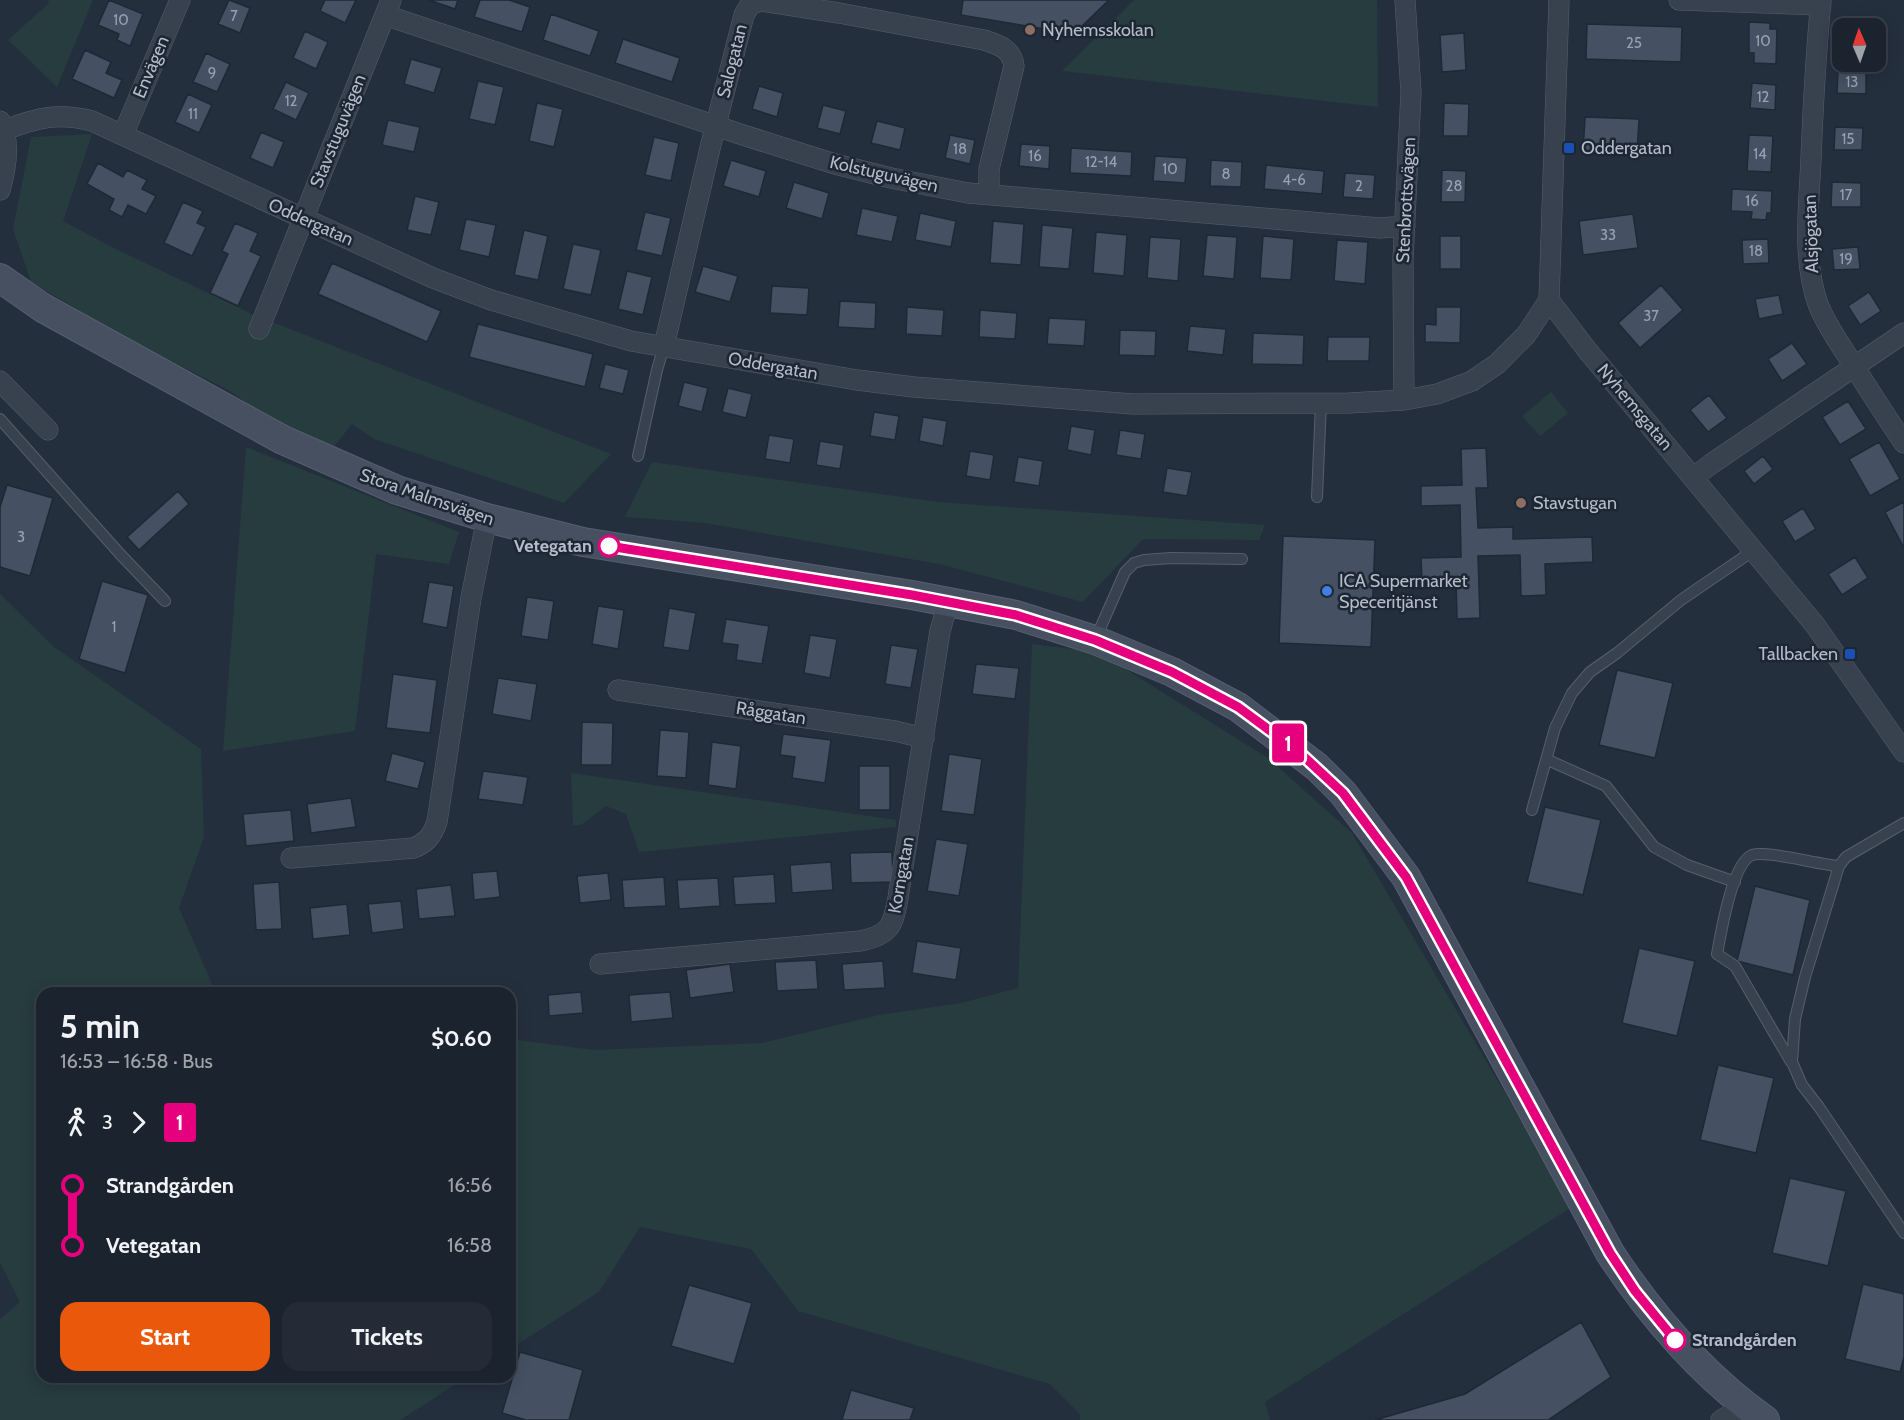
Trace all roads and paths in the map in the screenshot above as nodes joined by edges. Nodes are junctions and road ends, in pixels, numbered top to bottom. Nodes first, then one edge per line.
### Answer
1 (180, 0) edge
2 (1405, 0) edge
3 (1559, 0) edge
4 (1679, 0) edge
5 (1821, 3) edge
6 (388, 8) edge
7 (2, 126) edge
8 (717, 126) junction
9 (123, 135) junction
10 (0, 190) edge
11 (989, 194) junction
12 (304, 219) junction
13 (1405, 226) junction
14 (0, 278) edge
15 (1549, 300) junction
16 (259, 328) dead end
17 (1904, 333) edge
18 (664, 346) junction
19 (1854, 367) junction
20 (0, 381) edge
21 (1404, 400) junction
22 (1321, 404) junction
23 (0, 419) edge
24 (48, 430) dead end
25 (1904, 443) edge
26 (638, 456) dead end
27 (1694, 478) junction
28 (1317, 497) dead end
29 (487, 518) junction
30 (1750, 546) junction
31 (1242, 559) dead end
32 (165, 601) dead end
33 (948, 603) junction
34 (1095, 640) junction
35 (618, 690) dead end
36 (924, 738) junction
37 (1904, 752) edge
38 (1548, 760) junction
39 (1532, 810) dead end
40 (1904, 823) edge
41 (291, 858) dead end
42 (1843, 862) junction
43 (1735, 882) junction
44 (600, 964) dead end
45 (1791, 1062) junction
46 (1904, 1233) edge
47 (1744, 1415) edge

1 - 9 street, Envägen
2 - 13 street, Stenbrottsvägen
3 - 15 street
4 - 5 street
5 - 19 street, Alsjögatan
6 - 8 street, Kolstuguvägen
6 - 12 street, Stavstuguvägen
7 - 9 street, Oddergatan
7 - 10 street, Oddergatan
8 - 11 street, Kolstuguvägen
8 - 11 street, Salogatan
8 - 18 street, Salogatan
9 - 12 street, Oddergatan
11 - 13 street, Kolstuguvägen
12 - 16 street, Stavstuguvägen
12 - 18 street, Oddergatan
13 - 21 street, Stenbrottsvägen
14 - 29 street, Stora Malmsvägen
15 - 21 street, Oddergatan
15 - 27 street, Nyhemsgatan
17 - 19 street
18 - 22 street, Oddergatan
18 - 26 lane
19 - 25 street, Alsjögatan
19 - 27 street
20 - 24 street
21 - 22 street, Oddergatan
22 - 28 lane
23 - 32 lane
27 - 30 street, Nyhemsgatan
29 - 33 street, Stora Malmsvägen
29 - 41 street
30 - 37 street, Nyhemsgatan
30 - 38 lane
31 - 34 lane
33 - 34 street, Stora Malmsvägen
33 - 36 street, Korngatan
34 - 47 street, Stora Malmsvägen
35 - 36 street, Råggatan
36 - 44 street, Korngatan
38 - 39 lane
38 - 43 lane
40 - 42 lane
42 - 43 lane
42 - 45 lane
43 - 45 lane
45 - 46 lane

